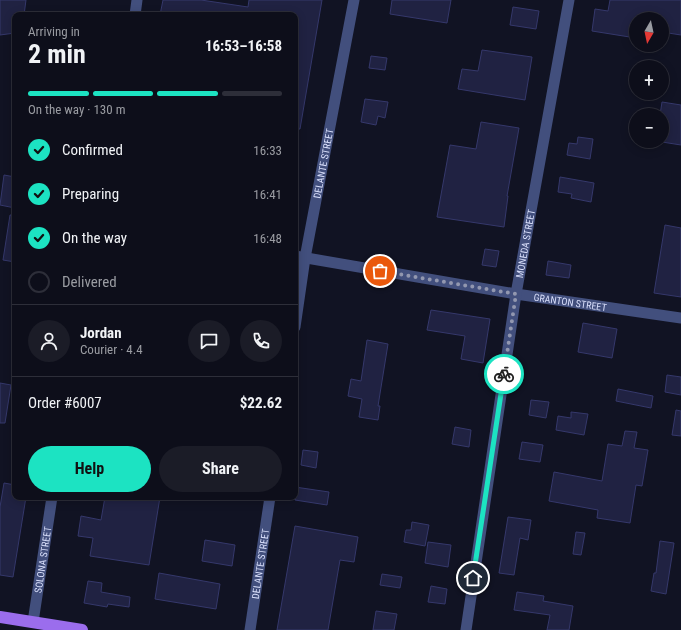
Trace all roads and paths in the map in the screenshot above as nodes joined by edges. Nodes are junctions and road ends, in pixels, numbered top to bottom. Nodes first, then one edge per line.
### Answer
1 (137, 0) edge
2 (354, 0) edge
3 (569, 0) edge
4 (135, 12) edge
5 (300, 257) edge
6 (298, 285) edge
7 (516, 294) junction
8 (681, 318) edge
9 (52, 500) edge
10 (270, 500) edge
11 (0, 617) edge
12 (33, 622) junction
13 (82, 630) edge
14 (250, 630) edge
15 (466, 630) edge

1 - 4 street
2 - 5 street, DELANTE STREET
3 - 7 street, MONEDA STREET
5 - 6 street, DELANTE STREET
5 - 7 street, GRANTON STREET
7 - 8 street, GRANTON STREET
7 - 15 street, MONEDA STREET
9 - 12 street, SOLONA STREET
10 - 14 street, DELANTE STREET
11 - 12 main road
12 - 13 main road

